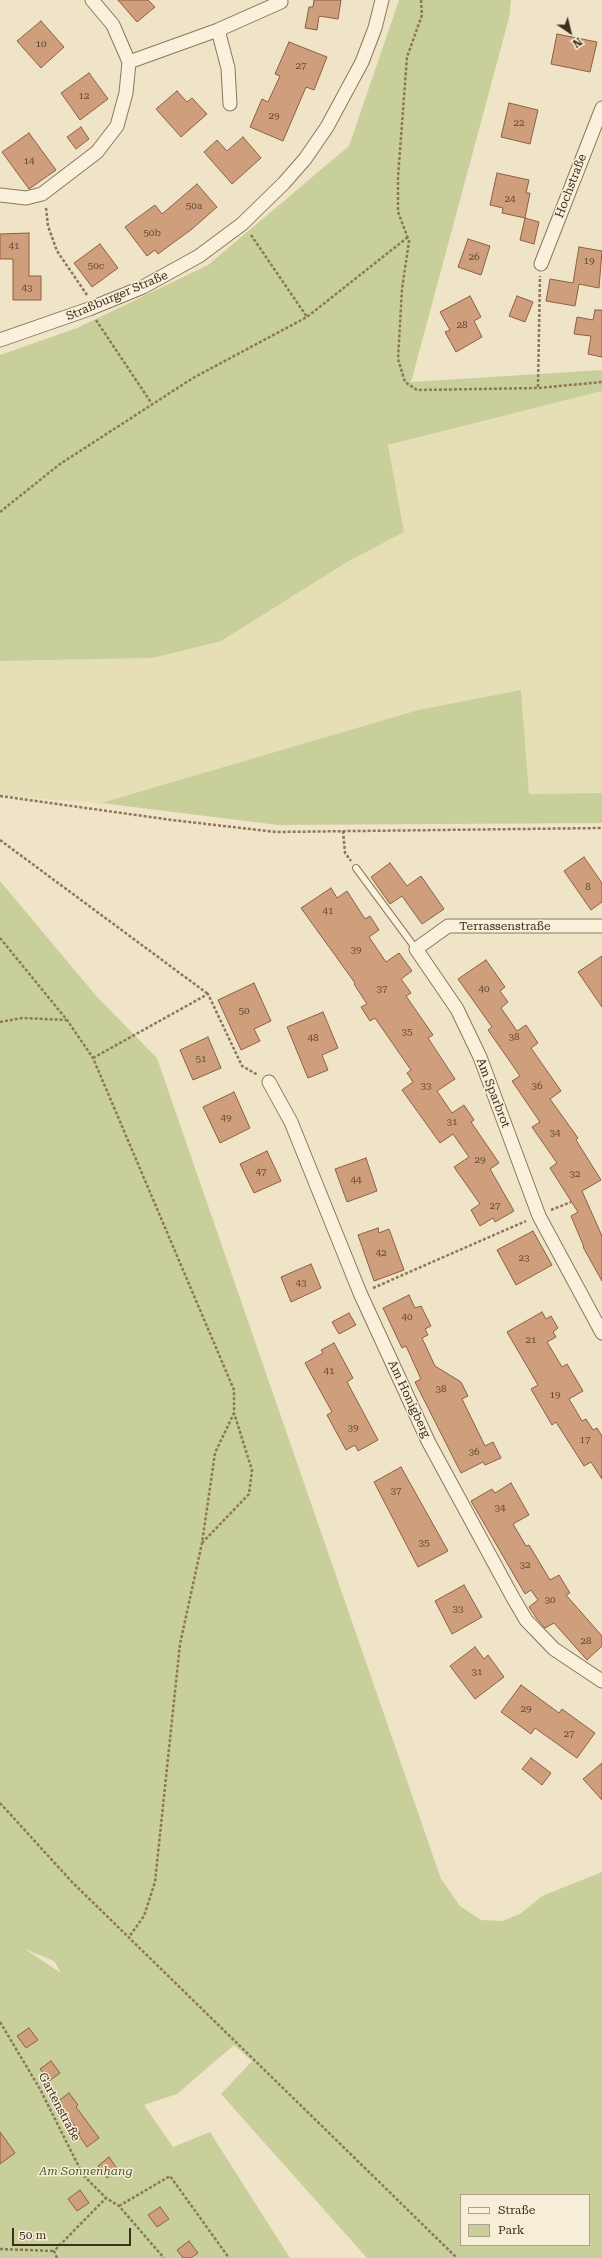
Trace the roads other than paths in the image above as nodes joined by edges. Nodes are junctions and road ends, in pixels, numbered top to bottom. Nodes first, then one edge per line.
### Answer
1 (92, 0) edge
2 (382, 0) edge
3 (281, 2) dead end
4 (218, 30) junction
5 (128, 62) junction
6 (230, 104) dead end
7 (602, 108) edge
8 (0, 195) edge
9 (541, 264) road end
10 (0, 340) edge
11 (356, 868) road end
12 (602, 926) edge
13 (416, 949) junction
14 (269, 1082) road end
15 (602, 1334) edge
16 (602, 1680) edge

1 - 5 street
2 - 10 street, Straßburger Straße
3 - 4 street
4 - 5 street
4 - 6 street
5 - 8 street
7 - 9 street, Hochstraße
11 - 13 lane, Am Sparbrot
12 - 13 street, Terrassenstraße
13 - 15 street, Am Sparbrot
14 - 16 street, Am Honigberg

